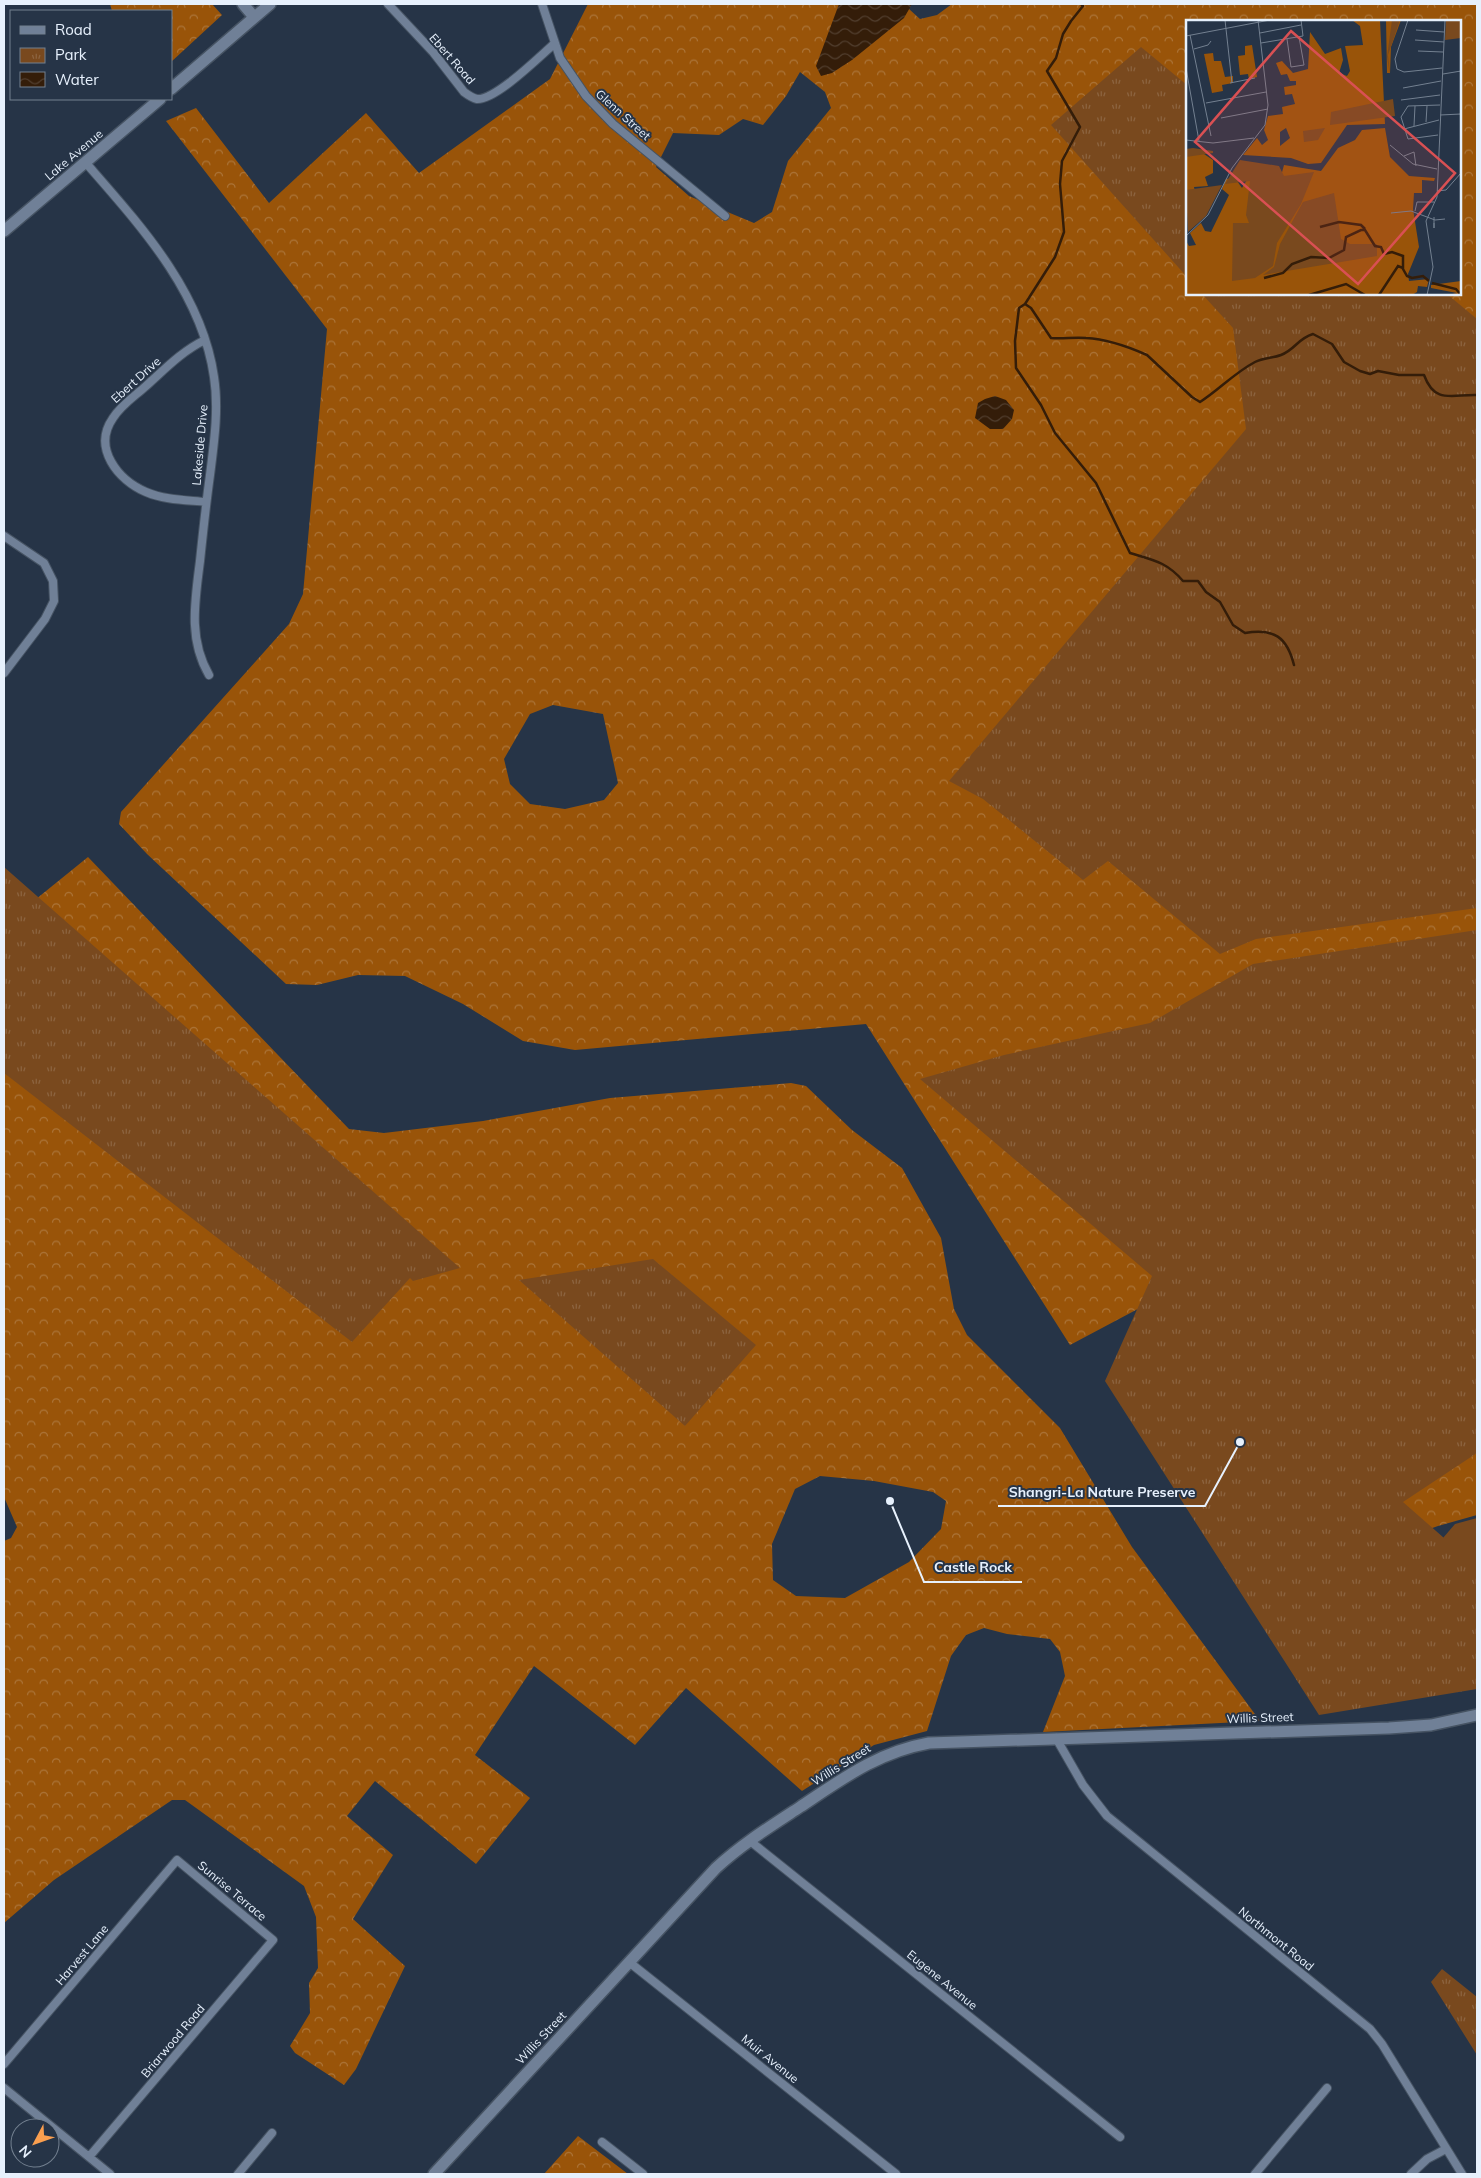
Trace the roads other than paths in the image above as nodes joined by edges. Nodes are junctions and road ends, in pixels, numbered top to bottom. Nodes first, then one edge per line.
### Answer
1 (243, 4) edge
2 (270, 4) edge
3 (388, 4) edge
4 (542, 4) edge
5 (254, 16) junction
6 (554, 44) junction
7 (172, 89) edge
8 (159, 100) edge
9 (86, 163) junction
10 (725, 216) dead end
11 (4, 230) edge
12 (206, 340) junction
13 (206, 502) junction
14 (4, 536) edge
15 (4, 673) edge
16 (209, 675) dead end
17 (1477, 1715) edge
18 (1056, 1738) junction
19 (750, 1840) junction
20 (177, 1860) joint
21 (273, 1940) joint
22 (629, 1962) junction
23 (4, 2064) edge
24 (4, 2088) edge
25 (1327, 2088) dead end
26 (272, 2133) dead end
27 (1120, 2137) dead end
28 (602, 2142) dead end
29 (1446, 2149) junction
30 (90, 2157) junction
31 (110, 2174) edge
32 (238, 2174) edge
33 (434, 2174) edge
34 (643, 2174) edge
35 (896, 2174) edge
36 (1255, 2174) edge
37 (1411, 2174) edge
38 (1462, 2174) edge

1 - 5 main road
2 - 5 main road
3 - 6 street, Ebert Road
4 - 6 street, Glenn Street
5 - 7 main road
6 - 10 street, Glenn Street
8 - 9 main road, Lake Avenue
9 - 11 main road, Lake Avenue
9 - 12 street, Lakeside Drive
12 - 13 street, Lakeside Drive
12 - 13 street, Ebert Drive
13 - 16 street, Lakeside Drive
14 - 15 street
17 - 18 main road, Willis Street
18 - 19 main road, Willis Street
18 - 29 street, Northmont Road
19 - 22 main road, Willis Street
19 - 27 street, Eugene Avenue
20 - 21 street, Sunrise Terrace
20 - 23 street, Harvest Lane
21 - 30 street, Briarwood Road
22 - 33 main road, Willis Street
22 - 35 street, Muir Avenue
24 - 30 street
25 - 36 street
26 - 32 street
28 - 34 street
29 - 37 street
29 - 38 street, Northmont Road
30 - 31 street

